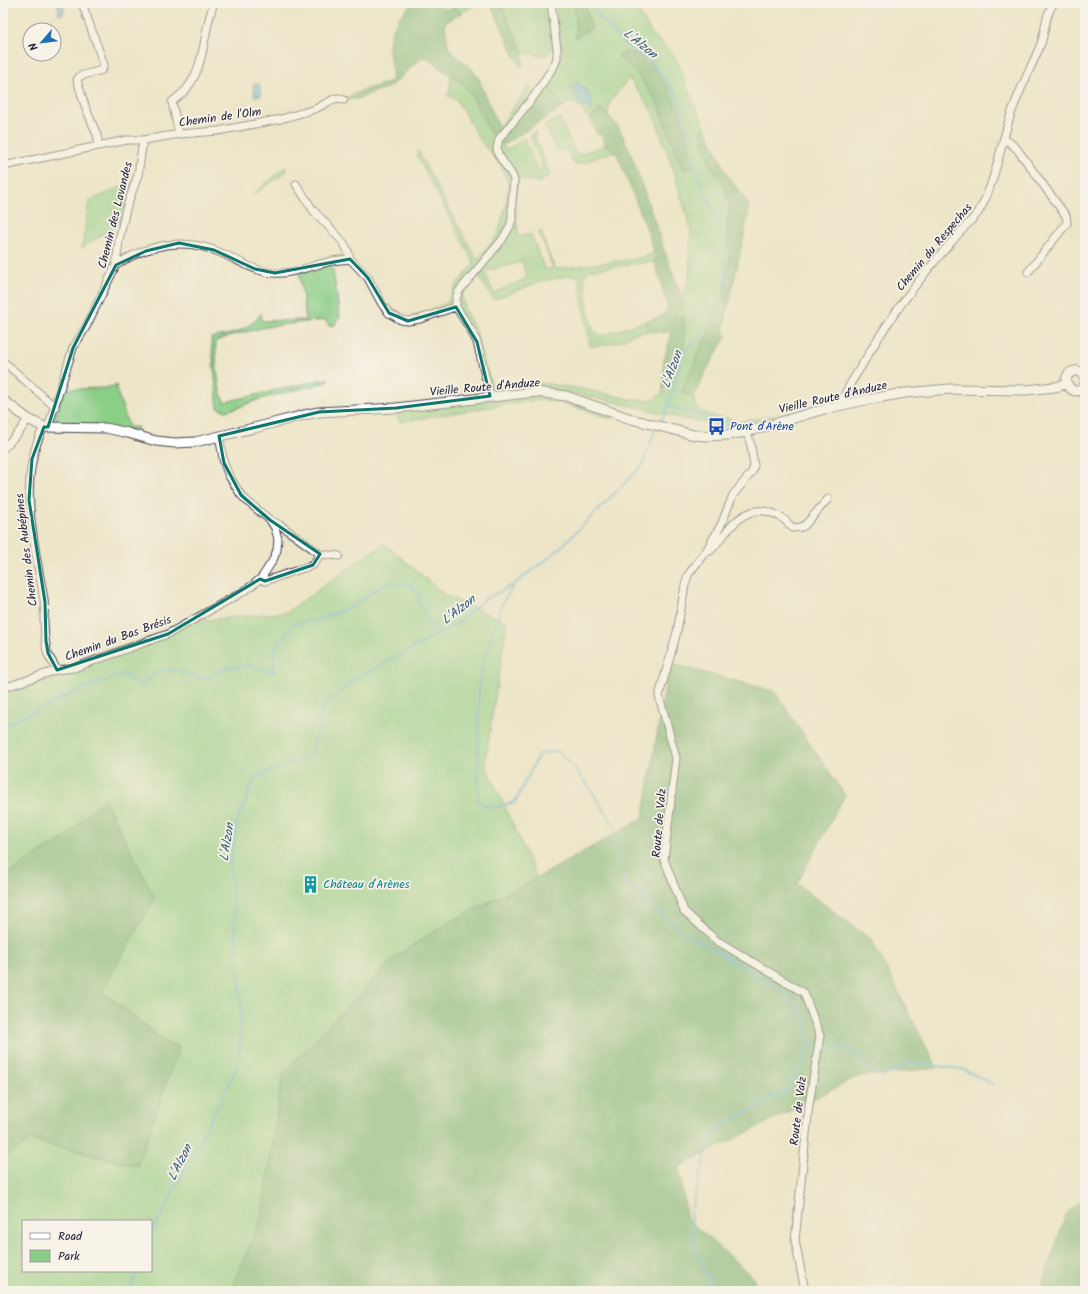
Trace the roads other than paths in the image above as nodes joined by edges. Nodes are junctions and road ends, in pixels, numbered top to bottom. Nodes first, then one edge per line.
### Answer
1 (82, 3) edge
2 (214, 3) edge
3 (552, 3) edge
4 (1054, 3) edge
5 (344, 100) dead end
6 (179, 134) junction
7 (1004, 139) junction
8 (143, 140) junction
9 (97, 146) junction
10 (3, 166) edge
11 (296, 184) dead end
12 (350, 259) junction
13 (116, 264) junction
14 (1028, 272) dead end
15 (456, 308) junction
16 (3, 361) edge
17 (1085, 377) edge
18 (1067, 384) junction
19 (1084, 390) edge
20 (490, 396) junction
21 (3, 400) edge
22 (841, 405) junction
23 (55, 407) junction
24 (28, 419) junction
25 (46, 427) junction
26 (747, 432) junction
27 (219, 436) junction
28 (3, 449) edge
29 (828, 499) dead end
30 (270, 520) junction
31 (706, 551) junction
32 (320, 554) junction
33 (339, 556) dead end
34 (260, 579) junction
35 (57, 670) junction
36 (3, 688) edge
37 (805, 1291) edge

1 - 9 street
2 - 6 street
3 - 15 street
4 - 7 street, Chemin du Respechas
5 - 6 street, Chemin de l'Olm
6 - 8 street, Chemin de l'Olm
7 - 14 street
7 - 22 street, Chemin du Respechas
8 - 9 street, Chemin de l'Olm
8 - 13 street, Chemin des Lavandes
9 - 10 street, Chemin de l'Olm
11 - 12 street
12 - 13 street
12 - 15 street
13 - 23 street, Chemin des Lavandes
15 - 20 street
16 - 23 street
17 - 18 street
18 - 19 street
18 - 22 street, Vieille Route d'Anduze
20 - 26 street, Vieille Route d'Anduze
20 - 27 street, Vieille Route d'Anduze
21 - 24 street, Vieille Route d'Anduze
22 - 26 street, Vieille Route d'Anduze
23 - 25 street, Chemin des Lavandes
24 - 25 street, Vieille Route d'Anduze
24 - 28 street
25 - 27 street, Vieille Route d'Anduze
25 - 35 street, Chemin des Aubépines
26 - 31 street, Route de Valz
27 - 30 street, Chemin du Bas Brésis
29 - 31 street
30 - 32 street, Chemin du Bas Brésis
30 - 34 street, Chemin du Bas Brésis
31 - 37 street, Route de Valz
32 - 33 street, Chemin du Bas Brésis
32 - 34 street
34 - 35 street, Chemin du Bas Brésis
35 - 36 street, Chemin du Bas Brésis

